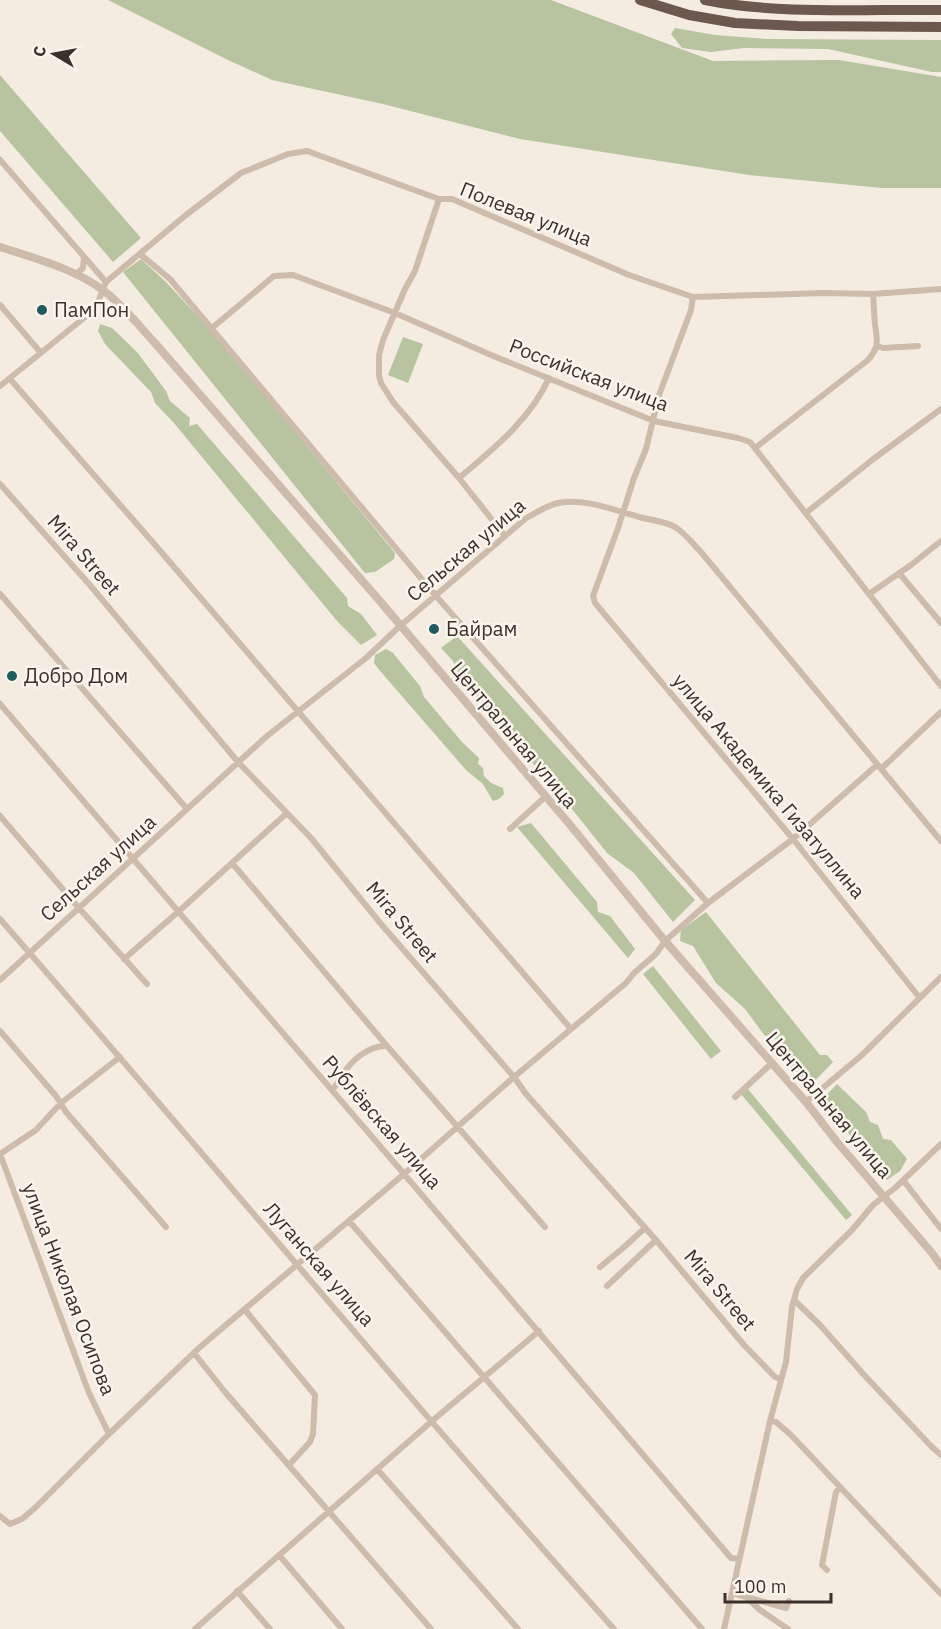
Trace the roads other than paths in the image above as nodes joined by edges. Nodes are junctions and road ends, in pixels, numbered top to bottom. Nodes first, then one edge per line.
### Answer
1 (640, 0) edge
2 (705, 0) edge
3 (941, 10) edge
4 (941, 27) edge
5 (0, 160) edge
6 (439, 199) junction
7 (0, 247) edge
8 (140, 254) junction
9 (84, 257) junction
10 (75, 275) junction
11 (104, 286) junction
12 (941, 289) edge
13 (873, 294) junction
14 (693, 297) junction
15 (0, 305) edge
16 (395, 313) junction
17 (212, 328) junction
18 (877, 346) junction
19 (918, 346) dead end
20 (41, 353) junction
21 (549, 378) junction
22 (10, 379) junction
23 (0, 386) edge
24 (941, 409) edge
25 (654, 421) junction
26 (755, 448) junction
27 (459, 478) junction
28 (0, 484) edge
29 (622, 512) junction
30 (806, 513) junction
31 (505, 536) junction
32 (941, 541) edge
33 (899, 573) junction
34 (0, 594) edge
35 (869, 594) junction
36 (436, 596) junction
37 (941, 623) edge
38 (400, 626) junction
39 (941, 686) edge
40 (0, 704) edge
41 (297, 711) junction
42 (941, 712) edge
43 (238, 762) junction
44 (879, 767) junction
45 (545, 797) junction
46 (187, 809) junction
47 (287, 813) junction
48 (0, 816) edge
49 (510, 829) dead end
50 (793, 839) junction
51 (941, 841) edge
52 (132, 859) junction
53 (232, 863) junction
54 (708, 903) junction
55 (78, 908) junction
56 (178, 912) junction
57 (0, 919) edge
58 (665, 941) junction
59 (30, 953) junction
60 (124, 959) junction
61 (941, 977) edge
62 (0, 980) edge
63 (147, 984) dead end
64 (919, 997) junction
65 (571, 1029) junction
66 (0, 1031) edge
67 (387, 1046) junction
68 (120, 1057) junction
69 (772, 1063) junction
70 (514, 1077) junction
71 (332, 1090) junction
72 (735, 1097) dead end
73 (806, 1102) junction
74 (61, 1103) junction
75 (459, 1126) junction
76 (941, 1144) edge
77 (0, 1154) edge
78 (405, 1174) junction
79 (903, 1180) junction
80 (884, 1197) junction
81 (349, 1221) junction
82 (166, 1227) dead end
83 (545, 1227) dead end
84 (645, 1228) junction
85 (941, 1228) edge
86 (656, 1240) junction
87 (298, 1265) junction
88 (941, 1266) edge
89 (600, 1267) dead end
90 (607, 1286) dead end
91 (794, 1300) junction
92 (245, 1310) junction
93 (539, 1331) junction
94 (195, 1353) junction
95 (484, 1377) junction
96 (781, 1379) junction
97 (770, 1420) junction
98 (432, 1421) junction
99 (109, 1434) junction
100 (941, 1455) edge
101 (289, 1465) junction
102 (377, 1469) junction
103 (840, 1488) junction
104 (329, 1512) junction
105 (0, 1516) edge
106 (279, 1555) junction
107 (739, 1559) junction
108 (827, 1570) dead end
109 (237, 1591) junction
110 (732, 1593) junction
111 (941, 1594) edge
112 (744, 1596) junction
113 (789, 1601) dead end
114 (195, 1629) edge
115 (270, 1629) edge
116 (342, 1629) edge
117 (431, 1629) edge
118 (518, 1629) edge
119 (614, 1629) edge
120 (702, 1629) edge
121 (724, 1629) edge
122 (788, 1629) edge

1 - 4 highway
2 - 3 highway
5 - 9 street
6 - 8 street, Полевая улица
6 - 14 street, Полевая улица
6 - 16 street
7 - 10 street, Центральная улица
8 - 11 street, Полевая улица
8 - 17 street
9 - 10 street
9 - 11 street
10 - 11 street, Центральная улица
11 - 20 street
11 - 38 street, Центральная улица
12 - 13 street, Полевая улица
13 - 14 street, Полевая улица
13 - 18 street
14 - 25 street
15 - 20 street
16 - 17 street, Российская улица
16 - 21 street, Российская улица
16 - 27 street
17 - 36 street
18 - 19 street
18 - 26 street
20 - 22 street
21 - 25 street, Российская улица
21 - 27 street
22 - 23 street
22 - 41 street
24 - 30 street
25 - 26 street, Российская улица
25 - 29 street
26 - 30 street, Российская улица
27 - 31 street
28 - 43 street, Mira Street
29 - 31 street, Сельская улица
29 - 44 street, Сельская улица
29 - 50 street, улица Академика Гизатуллина
30 - 35 street, Российская улица
31 - 36 street, Сельская улица
32 - 33 street
33 - 35 street
33 - 37 street
34 - 46 street
35 - 39 street, Российская улица
36 - 38 street, Сельская улица
36 - 54 street
38 - 41 street, Сельская улица
38 - 45 street, Центральная улица
40 - 52 street, Рублёвская улица
41 - 43 street, Сельская улица
41 - 65 street
42 - 44 street
43 - 46 street, Сельская улица
43 - 47 street, Mira Street
44 - 50 street
44 - 51 street, Сельская улица
45 - 49 street
45 - 58 street, Центральная улица
46 - 52 street, Сельская улица
47 - 53 street
47 - 70 street, Mira Street
48 - 55 street
50 - 54 street
50 - 64 street, улица Академика Гизатуллина
52 - 55 street, Сельская улица
52 - 56 street, Рублёвская улица
53 - 56 street
53 - 67 street
54 - 58 street
55 - 59 street, Сельская улица
55 - 60 street
56 - 60 street
56 - 71 street, Рублёвская улица
57 - 59 street, Луганская улица
58 - 65 street
58 - 69 street, Центральная улица
59 - 62 street, Сельская улица
59 - 68 street, Луганская улица
60 - 63 street
61 - 64 street
64 - 73 street
65 - 70 street
66 - 74 street
67 - 71 street
67 - 75 street
68 - 74 street
68 - 87 street, Луганская улица
69 - 72 street
69 - 73 street, Центральная улица
70 - 75 street
70 - 84 street, Mira Street
71 - 78 street, Рублёвская улица
73 - 80 street, Центральная улица
74 - 77 street
74 - 82 street
75 - 78 street
75 - 83 street
76 - 79 street
77 - 99 street, улица Николая Осипова
78 - 81 street
78 - 93 street, Рублёвская улица
79 - 80 street
79 - 85 street
80 - 88 street, Центральная улица
80 - 91 street
81 - 87 street
81 - 95 street
84 - 86 street, Mira Street
84 - 89 street
86 - 90 street
86 - 96 street, Mira Street
87 - 92 street
87 - 98 street, Луганская улица
91 - 96 street
91 - 100 street
92 - 94 street
92 - 101 street
93 - 95 street
93 - 107 street, Рублёвская улица
94 - 99 street
94 - 101 street
95 - 98 street
95 - 120 street
96 - 97 street
97 - 103 street
97 - 107 street
98 - 102 street
98 - 119 street, Луганская улица
99 - 105 street
101 - 104 street
102 - 104 street
102 - 118 street
103 - 108 street
103 - 111 street
104 - 106 street
104 - 117 street
106 - 109 street
106 - 116 street
107 - 110 street
109 - 114 street
109 - 115 street
110 - 112 street
110 - 121 street
112 - 113 street
112 - 122 street

